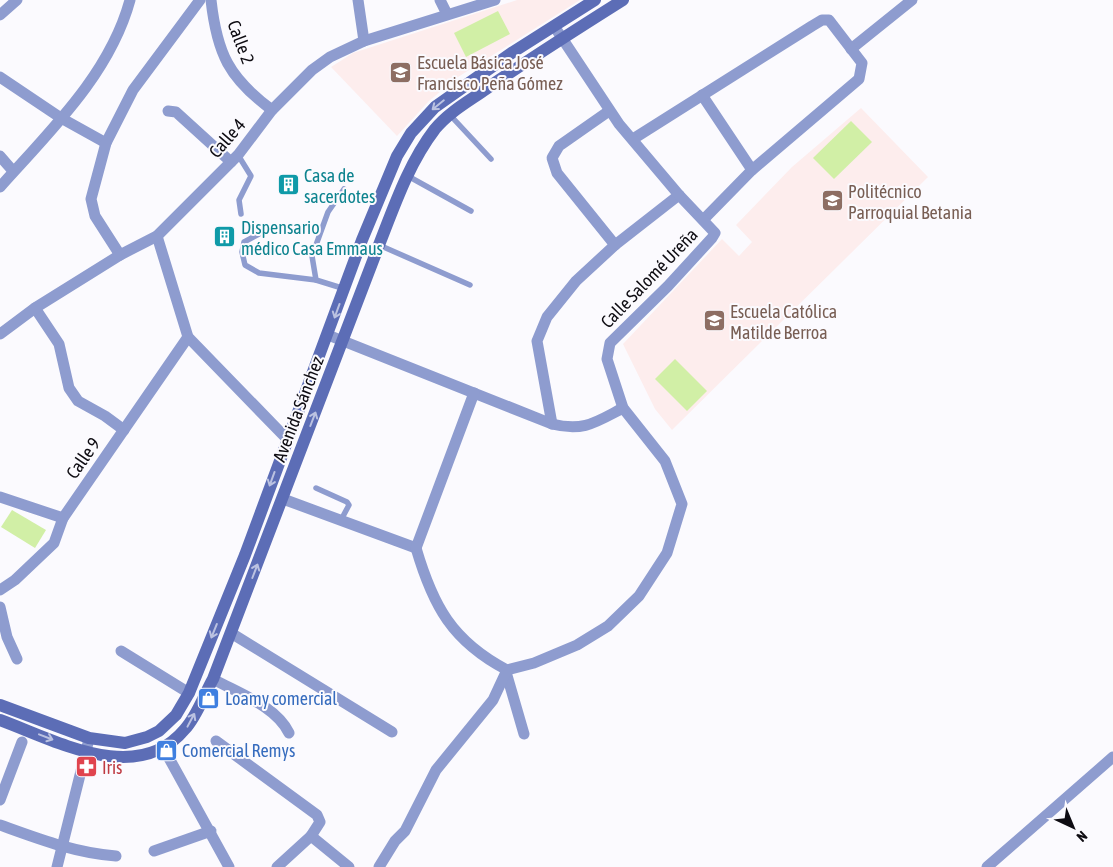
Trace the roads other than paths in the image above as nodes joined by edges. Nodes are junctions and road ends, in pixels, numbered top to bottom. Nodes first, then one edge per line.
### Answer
1 (17, 0) edge
2 (130, 0) edge
3 (200, 0) edge
4 (211, 0) edge
5 (358, 0) edge
6 (440, 0) edge
7 (495, 0) edge
8 (595, 0) edge
9 (623, 0) edge
10 (912, 0) edge
11 (447, 14) junction
12 (0, 15) edge
13 (554, 26) junction
14 (563, 39) junction
15 (364, 41) junction
16 (851, 49) junction
17 (0, 76) edge
18 (702, 95) junction
19 (272, 110) junction
20 (168, 111) dead end
21 (610, 111) junction
22 (450, 114) junction
23 (61, 118) junction
24 (633, 139) junction
25 (106, 143) junction
26 (0, 156) edge
27 (235, 158) junction
28 (491, 159) dead end
29 (752, 170) junction
30 (13, 171) junction
31 (406, 175) junction
32 (0, 187) edge
33 (344, 189) dead end
34 (679, 195) junction
35 (470, 211) dead end
36 (241, 214) dead end
37 (704, 218) junction
38 (259, 234) dead end
39 (157, 236) junction
40 (362, 240) junction
41 (379, 245) junction
42 (615, 245) junction
43 (120, 255) junction
44 (316, 280) junction
45 (470, 285) dead end
46 (345, 289) junction
47 (35, 308) junction
48 (0, 334) edge
49 (328, 335) junction
50 (188, 338) junction
51 (343, 341) junction
52 (474, 393) junction
53 (623, 408) junction
54 (552, 424) junction
55 (124, 430) junction
56 (287, 439) junction
57 (316, 488) dead end
58 (0, 497) edge
59 (283, 499) junction
60 (64, 518) junction
61 (341, 520) junction
62 (416, 548) junction
63 (0, 590) edge
64 (0, 607) edge
65 (230, 633) junction
66 (121, 651) dead end
67 (17, 659) dead end
68 (506, 671) junction
69 (213, 679) junction
70 (189, 693) junction
71 (0, 705) edge
72 (0, 720) edge
73 (392, 732) dead end
74 (289, 733) dead end
75 (524, 734) dead end
76 (89, 738) junction
77 (216, 741) dead end
78 (22, 742) dead end
79 (164, 749) junction
80 (88, 752) junction
81 (1113, 756) edge
82 (0, 800) edge
83 (0, 825) edge
84 (211, 831) junction
85 (311, 836) junction
86 (61, 847) junction
87 (154, 852) dead end
88 (116, 856) dead end
89 (57, 867) edge
90 (229, 867) edge
91 (277, 867) edge
92 (349, 867) edge
93 (379, 867) edge
94 (987, 867) edge

1 - 12 street
2 - 23 street
3 - 25 street
4 - 19 street, Calle 2
5 - 15 street
6 - 11 street
7 - 11 street, Calle 4
8 - 13 street, Avenida Sánchez
9 - 14 street, Avenida Sánchez
10 - 16 street
11 - 15 street, Calle 4
13 - 14 street, Calle Salomé Ureña
13 -> 40 street, Avenida Sánchez
14 - 21 street, Calle Salomé Ureña
14 - 22 street, Avenida Sánchez
15 - 19 street, Calle 4
16 - 18 street
16 - 29 street
17 - 23 street
18 - 24 street
18 - 29 street
19 - 27 street, Calle 4
20 - 27 street
21 - 24 street, Calle Salomé Ureña
21 - 42 street
22 - 28 lane
22 - 31 street, Avenida Sánchez
23 - 25 street
23 - 30 street
24 - 34 street, Calle Salomé Ureña
25 - 43 street
26 - 30 street
27 - 36 lane
27 - 39 street, Calle 4
29 - 37 street
30 - 32 street
31 - 35 lane
31 - 41 street, Avenida Sánchez
33 - 44 lane
34 - 37 street, Calle Salomé Ureña
34 - 42 street
37 - 53 street, Calle Salomé Ureña
38 - 44 lane
39 - 43 street, Calle 4
39 - 50 street
40 - 41 street
40 - 46 street, Avenida Sánchez
41 - 45 lane
41 - 51 street, Avenida Sánchez
42 - 54 street
43 - 47 street, Calle 4
44 - 46 lane
46 -> 49 street, Avenida Sánchez
47 - 48 street, Calle 4
47 - 55 street
49 - 51 street
49 - 56 street, Avenida Sánchez
50 - 55 street, Calle 9
50 - 56 street
51 - 52 street
59 -> 51 street, Avenida Sánchez
52 - 54 street
52 - 62 street
53 - 54 street
53 - 68 street, Calle Salomé Ureña
55 - 60 street, Calle 9
56 -> 70 street, Avenida Sánchez
57 - 61 lane
58 - 60 street
59 - 61 street
65 -> 59 street, Avenida Sánchez
60 - 63 street, Calle 9
61 - 62 street
62 - 68 street
64 - 67 street
65 - 69 street, Avenida Sánchez
65 - 73 street
66 - 70 street
68 - 75 street
68 - 93 street
69 - 74 street
79 -> 69 street, Avenida Sánchez
70 - 76 street, Avenida Sánchez
71 - 76 street, Avenida Sánchez
72 -> 80 street, Avenida Sánchez
76 - 80 street
77 - 85 street
78 - 82 street
79 - 80 street, Avenida Sánchez
79 - 84 street
80 - 86 street
81 - 94 street
83 - 86 street
84 - 87 street
84 - 90 street
85 - 91 street
85 - 92 street
86 - 88 street
86 - 89 street

